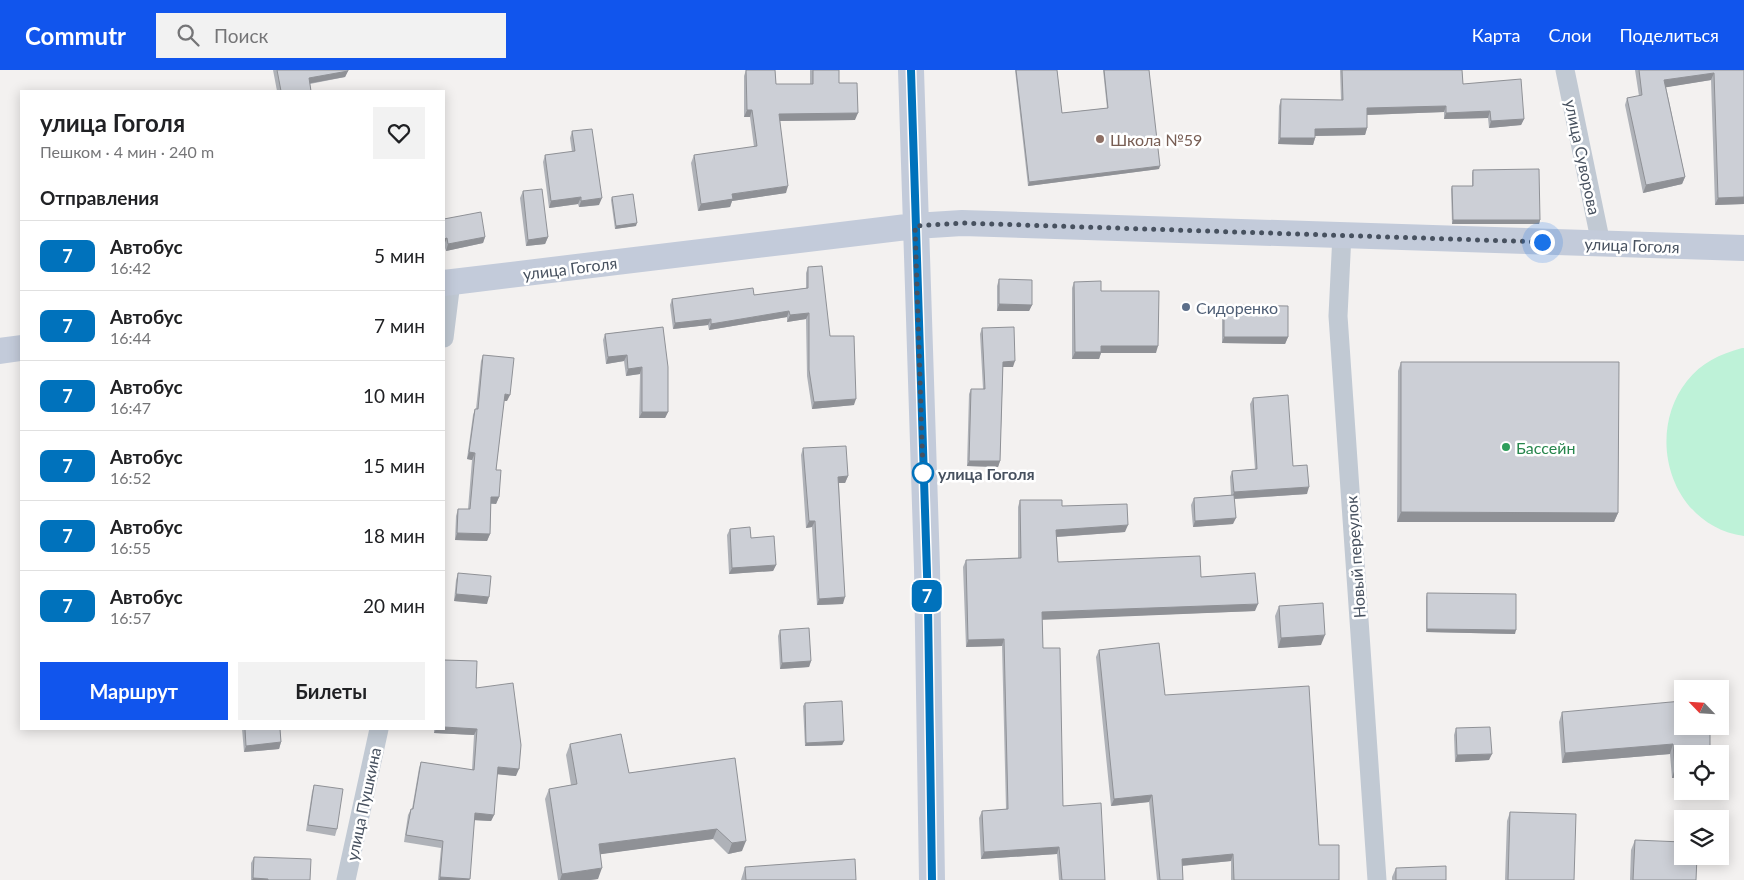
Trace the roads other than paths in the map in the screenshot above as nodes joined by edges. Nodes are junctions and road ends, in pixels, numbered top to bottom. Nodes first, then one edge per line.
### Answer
1 (911, 70) edge
2 (1566, 70) edge
3 (915, 226) junction
4 (1342, 234) junction
5 (1602, 244) junction
6 (1744, 248) edge
7 (447, 283) edge
8 (445, 320) edge
9 (20, 348) edge
10 (0, 351) edge
11 (379, 730) edge
12 (346, 880) edge
13 (932, 880) edge
14 (1377, 880) edge

1 - 3 main road
2 - 5 street, улица Суворова
3 - 4 main road, улица Гоголя
3 - 7 main road, улица Гоголя
3 - 13 main road
4 - 5 main road, улица Гоголя
4 - 14 street, Новый переулок
5 - 6 main road, улица Гоголя
7 - 8 street
9 - 10 main road
11 - 12 street, улица Пушкина

